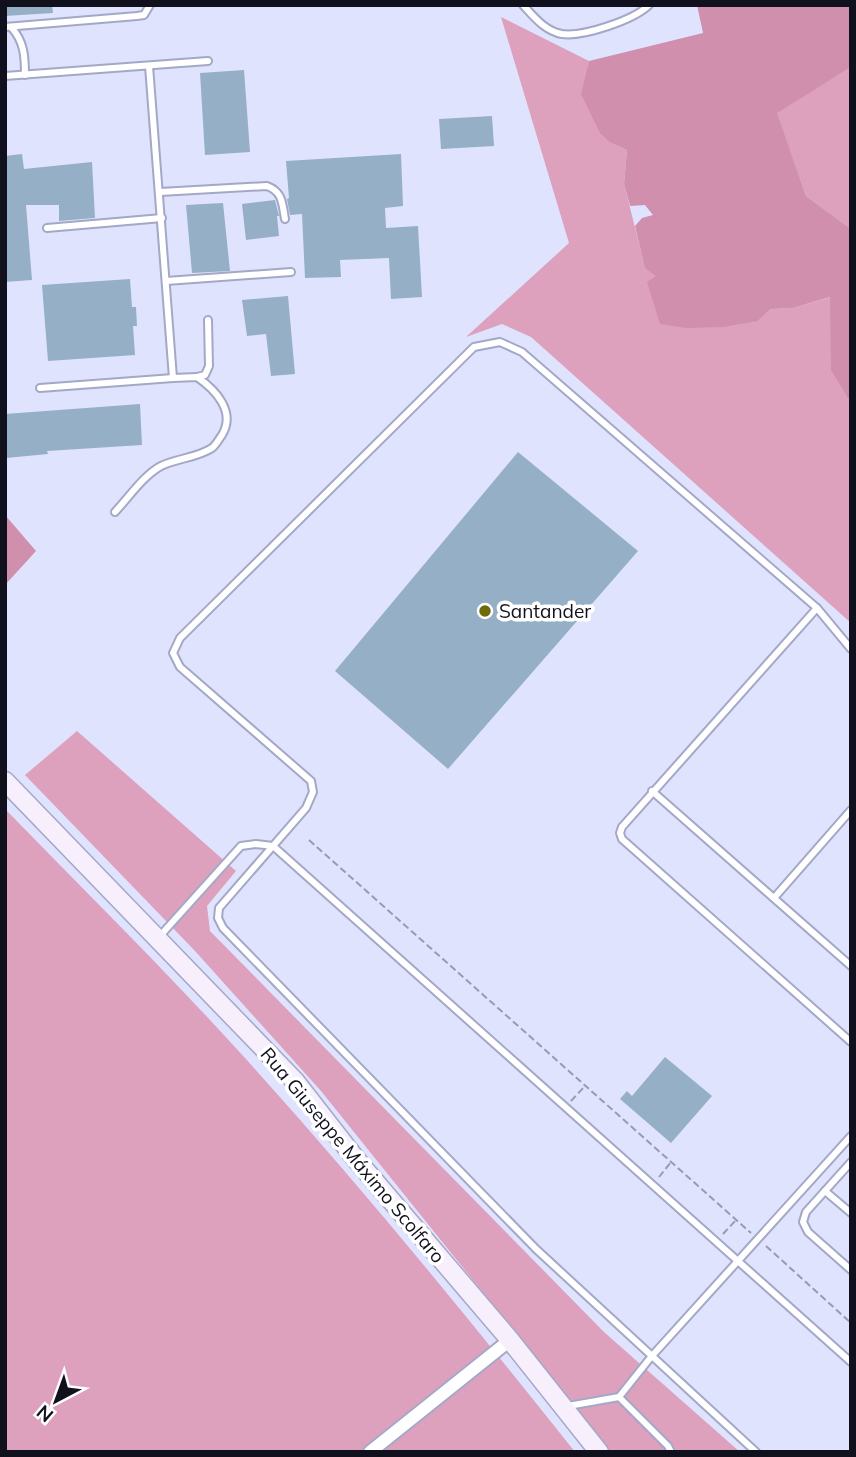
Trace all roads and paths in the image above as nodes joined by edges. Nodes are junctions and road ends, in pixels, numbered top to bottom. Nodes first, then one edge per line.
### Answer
1 (150, 5) edge
2 (523, 5) edge
3 (531, 5) edge
4 (649, 5) edge
5 (537, 20) junction
6 (8, 27) edge
7 (208, 61) dead end
8 (149, 66) junction
9 (25, 75) junction
10 (5, 76) edge
11 (160, 192) junction
12 (162, 218) junction
13 (285, 219) dead end
14 (47, 228) dead end
15 (291, 272) dead end
16 (166, 281) junction
17 (208, 320) dead end
18 (197, 377) junction
19 (173, 378) junction
20 (40, 388) dead end
21 (115, 512) dead end
22 (817, 608) junction
23 (851, 649) edge
24 (5, 781) edge
25 (652, 791) junction
26 (851, 810) edge
27 (309, 840) dead end
28 (273, 846) junction
29 (774, 898) junction
30 (158, 937) junction
31 (851, 966) edge
32 (851, 1042) edge
33 (585, 1086) junction
34 (566, 1107) junction
35 (851, 1136) edge
36 (671, 1162) junction
37 (851, 1162) edge
38 (651, 1185) junction
39 (825, 1191) junction
40 (851, 1213) edge
41 (736, 1220) junction
42 (758, 1240) junction
43 (715, 1243) junction
44 (737, 1262) junction
45 (851, 1270) edge
46 (851, 1323) edge
47 (510, 1340) junction
48 (651, 1357) junction
49 (851, 1362) edge
50 (619, 1397) junction
51 (563, 1407) junction
52 (370, 1452) edge
53 (600, 1452) edge
54 (671, 1452) edge
55 (756, 1452) edge

1 - 6 lane
2 - 5 lane
3 - 5 lane
4 - 5 lane
6 - 9 lane
7 - 8 lane
8 - 9 lane
8 - 11 lane
9 - 10 lane
11 - 12 lane
11 - 13 lane
12 - 14 lane
12 - 16 lane
15 - 16 lane
16 - 19 lane
17 - 18 lane
18 - 19 lane
18 - 21 lane
19 - 20 lane
22 - 23 lane
22 - 25 lane
22 - 28 lane
24 - 30 main road, Rua Giuseppe Máximo Scolfaro
25 - 29 lane
25 - 32 lane
26 - 29 lane
27 - 33 path
28 - 30 lane
28 - 34 lane
28 - 48 lane
29 - 31 lane
30 - 47 main road, Rua Giuseppe Máximo Scolfaro
33 - 34 path
33 - 36 path
34 - 38 lane
35 - 42 lane
36 - 38 path
36 - 41 path
37 - 39 lane
38 - 43 lane
39 - 40 lane
39 - 45 lane
41 - 42 path
41 - 43 path
42 - 44 lane
42 - 46 path
43 - 44 lane
44 - 48 lane
44 - 49 lane
47 - 51 main road, Rua Giuseppe Máximo Scolfaro
47 - 52 street
48 - 50 lane
48 - 55 lane
50 - 51 lane
50 - 54 lane
51 - 53 main road, Rua Giuseppe Máximo Scolfaro

